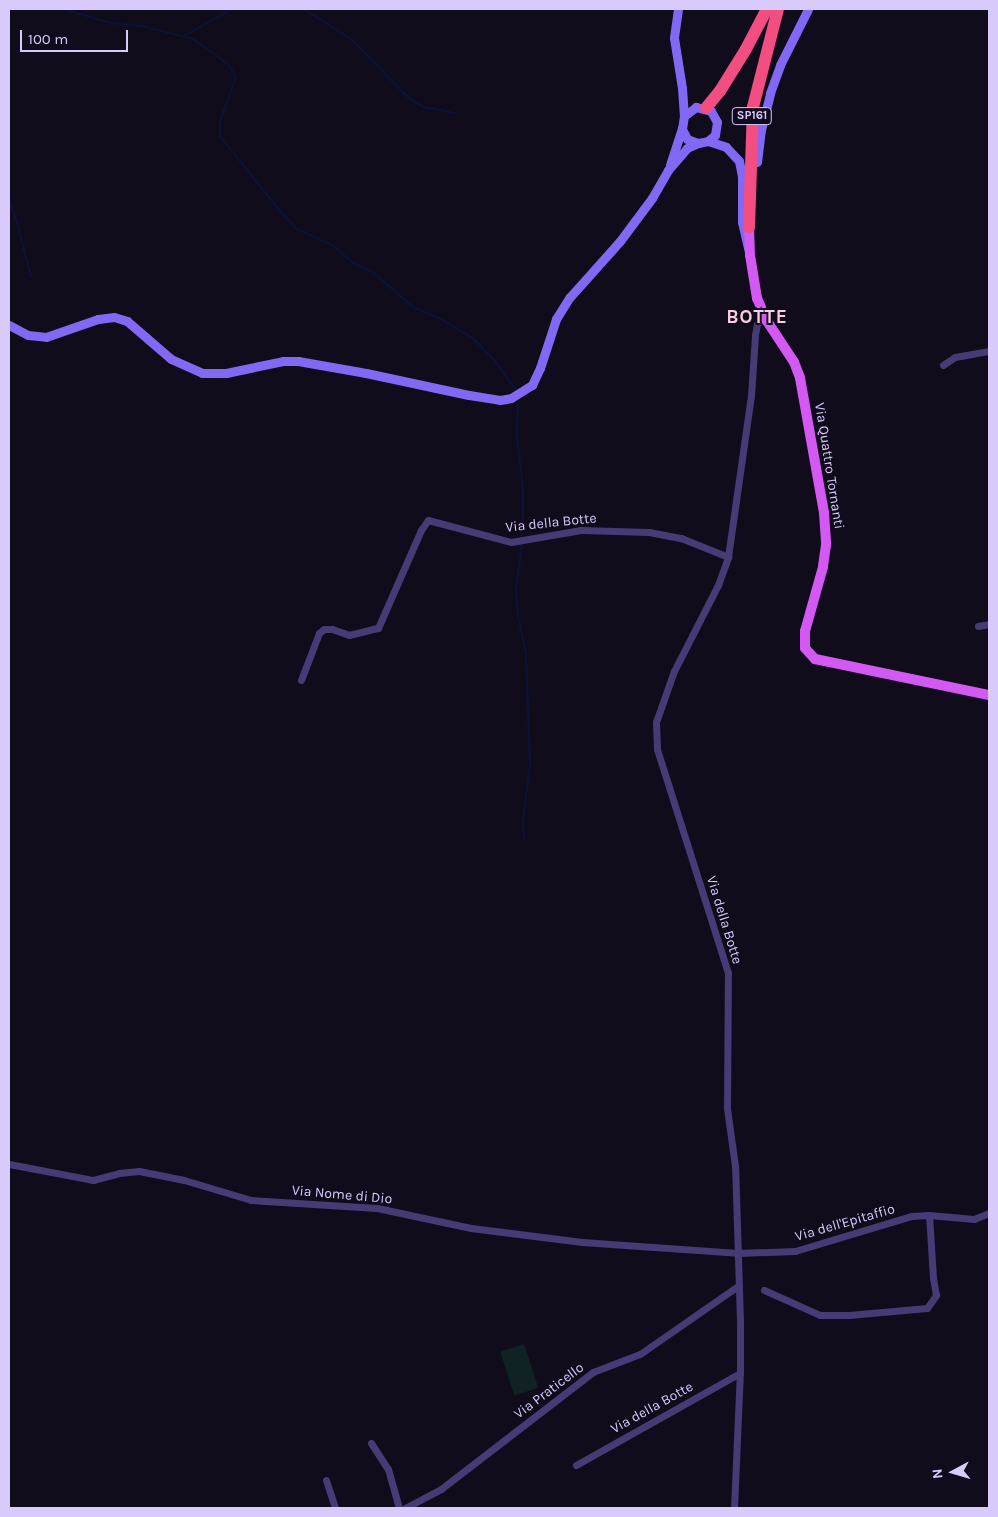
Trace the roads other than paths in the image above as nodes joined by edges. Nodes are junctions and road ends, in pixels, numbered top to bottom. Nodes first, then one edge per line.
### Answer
1 (678, 9) edge
2 (767, 9) edge
3 (778, 9) edge
4 (808, 9) edge
5 (682, 88) junction
6 (701, 108) junction
7 (684, 116) junction
8 (682, 130) junction
9 (708, 141) junction
10 (698, 143) junction
11 (668, 170) junction
12 (750, 227) junction
13 (750, 255) junction
14 (763, 315) junction
15 (9, 325) edge
16 (989, 351) edge
17 (942, 366) dead end
18 (728, 557) junction
19 (989, 624) edge
20 (978, 626) dead end
21 (301, 680) dead end
22 (989, 695) edge
23 (9, 1164) edge
24 (989, 1213) edge
25 (929, 1215) junction
26 (738, 1253) junction
27 (738, 1286) junction
28 (764, 1290) dead end
29 (740, 1372) junction
30 (371, 1443) dead end
31 (576, 1465) dead end
32 (326, 1480) dead end
33 (335, 1508) edge
34 (399, 1508) edge
35 (404, 1508) edge
36 (734, 1508) edge

1 - 5 main road
2 - 6 highway, SP161
3 - 12 highway, SP161
4 - 12 main road
5 - 6 main road
5 - 7 main road
6 - 7 main road
6 - 9 main road
7 - 8 main road
8 - 10 main road
8 - 11 main road
9 - 10 main road
9 - 13 main road
10 - 11 main road
11 - 15 main road
12 - 13 main road, Via Quattro Tornanti
13 - 14 main road, Via Quattro Tornanti
14 - 18 street, Via della Botte
14 - 22 main road, Via Quattro Tornanti
16 - 17 street
18 - 21 street, Via della Botte
18 - 26 street, Via della Botte
19 - 20 street
23 - 26 street, Via Nome di Dio
24 - 25 street, Via dell'Epitaffio
25 - 26 street, Via dell'Epitaffio
25 - 28 street
26 - 27 street, Via della Botte
27 - 29 street, Via della Botte
27 - 35 street, Via Praticello
29 - 31 street, Via della Botte
29 - 36 street, Via della Botte
30 - 34 street
32 - 33 street

